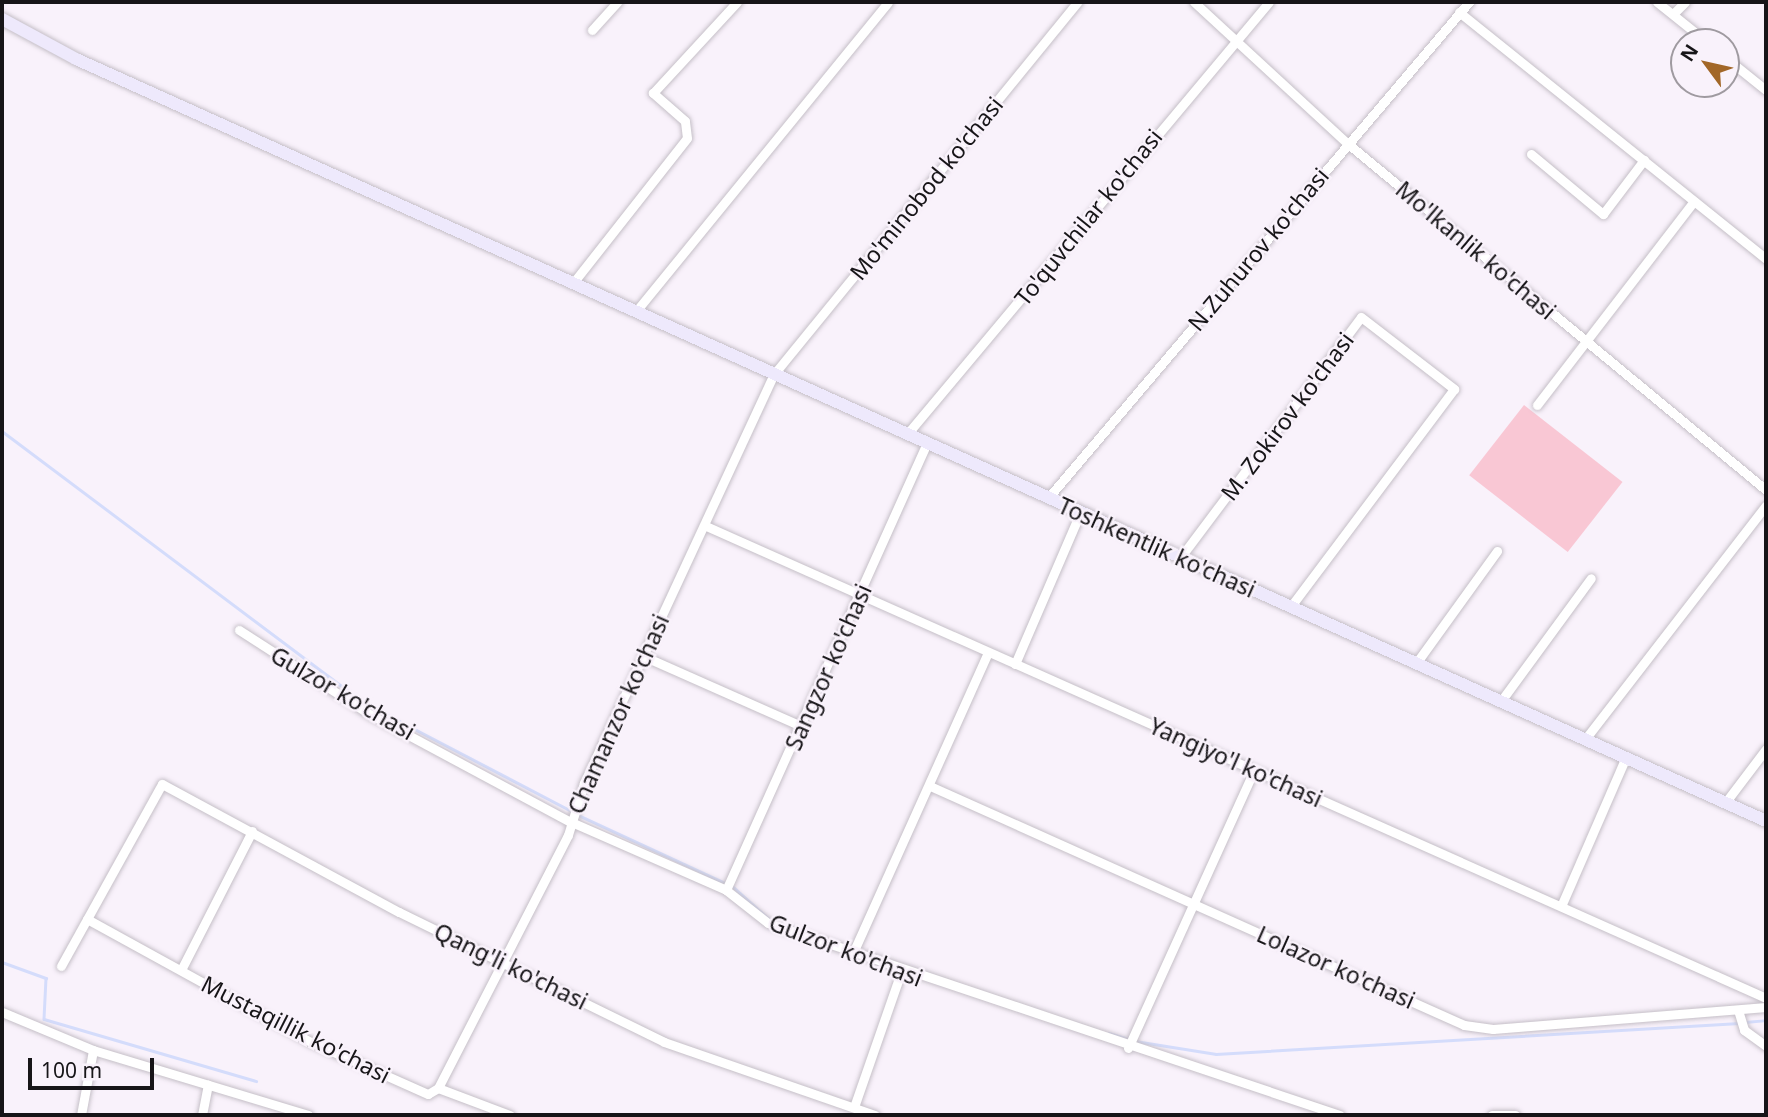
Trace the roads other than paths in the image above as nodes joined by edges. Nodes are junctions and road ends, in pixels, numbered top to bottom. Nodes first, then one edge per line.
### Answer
1 (617, 2) edge
2 (737, 2) edge
3 (888, 2) edge
4 (1077, 2) edge
5 (1194, 2) edge
6 (1269, 2) edge
7 (1469, 2) edge
8 (1657, 2) edge
9 (1685, 2) edge
10 (1460, 12) junction
11 (1673, 14) junction
12 (2, 19) edge
13 (1690, 28) edge
14 (592, 30) dead end
15 (1233, 37) junction
16 (1740, 69) edge
17 (1766, 90) edge
18 (1348, 144) junction
19 (1531, 154) dead end
20 (1644, 160) junction
21 (1694, 201) junction
22 (1766, 259) edge
23 (573, 283) junction
24 (637, 310) junction
25 (1587, 342) junction
26 (774, 374) junction
27 (1537, 405) dead end
28 (908, 433) junction
29 (927, 442) junction
30 (1766, 490) edge
31 (1048, 498) junction
32 (1766, 505) edge
33 (1080, 513) junction
34 (706, 526) junction
35 (1497, 551) dead end
36 (1180, 558) junction
37 (1591, 578) dead end
38 (859, 597) junction
39 (1291, 607) junction
40 (239, 630) dead end
41 (986, 655) junction
42 (643, 656) junction
43 (1416, 662) junction
44 (1015, 664) junction
45 (1501, 701) junction
46 (802, 726) junction
47 (1586, 738) junction
48 (1766, 749) edge
49 (1626, 757) junction
50 (1254, 770) junction
51 (930, 786) junction
52 (1725, 803) junction
53 (569, 821) junction
54 (1766, 821) edge
55 (252, 831) junction
56 (726, 890) junction
57 (1193, 903) junction
58 (1562, 904) junction
59 (87, 919) junction
60 (852, 955) junction
61 (501, 964) junction
62 (61, 966) dead end
63 (181, 970) junction
64 (901, 972) junction
65 (1766, 998) edge
66 (1766, 1007) edge
67 (1738, 1010) junction
68 (2, 1012) edge
69 (1766, 1046) edge
70 (1128, 1048) junction
71 (93, 1050) junction
72 (208, 1085) junction
73 (438, 1088) junction
74 (854, 1107) junction
75 (81, 1115) edge
76 (202, 1115) edge
77 (309, 1115) edge
78 (510, 1115) edge
79 (875, 1115) edge
80 (1340, 1115) edge
81 (1492, 1115) edge
82 (1515, 1115) edge

1 - 14 street
2 - 23 street
3 - 24 street
4 - 26 street, Mo'minobod ko'chasi
5 - 15 street, Mo'lkanlik ko'chasi
6 - 15 street, To'quvchilar ko'chasi
7 - 10 street, N.Zuhurov ko'chasi
8 - 11 street
9 - 11 street
10 - 18 street, N.Zuhurov ko'chasi
10 - 20 street
11 - 13 street
12 - 23 main road, Toshkentlik ko'chasi
15 - 18 street, Mo'lkanlik ko'chasi
15 - 28 street, To'quvchilar ko'chasi
16 - 17 street
18 - 25 street, Mo'lkanlik ko'chasi
18 - 31 street, N.Zuhurov ko'chasi
19 - 20 street
20 - 21 street
21 - 22 street
21 - 25 street
23 - 24 main road, Toshkentlik ko'chasi
24 - 26 main road, Toshkentlik ko'chasi
25 - 27 street
25 - 30 street, Mo'lkanlik ko'chasi
26 - 28 main road, Toshkentlik ko'chasi
26 - 34 street, Chamanzor ko'chasi
28 - 29 main road, Toshkentlik ko'chasi
29 - 31 main road, Toshkentlik ko'chasi
29 - 38 street, Sangzor ko'chasi
31 - 33 main road, Toshkentlik ko'chasi
32 - 47 street
33 - 36 main road, Toshkentlik ko'chasi
33 - 44 street
34 - 38 street, Yangiyo'l ko'chasi
34 - 42 street, Chamanzor ko'chasi
35 - 43 street
36 - 39 main road, Toshkentlik ko'chasi
36 - 39 street, M. Zokirov ko'chasi
37 - 45 street
38 - 41 street, Yangiyo'l ko'chasi
38 - 46 street, Sangzor ko'chasi
39 - 43 main road, Toshkentlik ko'chasi
40 - 53 street, Gulzor ko'chasi
41 - 44 street, Yangiyo'l ko'chasi
41 - 51 street
42 - 46 street
42 - 53 street, Chamanzor ko'chasi
43 - 45 main road, Toshkentlik ko'chasi
44 - 50 street, Yangiyo'l ko'chasi
45 - 47 main road, Toshkentlik ko'chasi
46 - 56 street, Sangzor ko'chasi
47 - 49 main road, Toshkentlik ko'chasi
48 - 52 street
49 - 52 main road, Toshkentlik ko'chasi
49 - 58 street
50 - 57 street
50 - 58 street, Yangiyo'l ko'chasi
51 - 57 street, Lolazor ko'chasi
51 - 60 street
52 - 54 main road, Toshkentlik ko'chasi
53 - 56 street, Gulzor ko'chasi
53 - 61 street, Chamanzor ko'chasi
55 - 59 street, Qang'li ko'chasi
55 - 61 street, Qang'li ko'chasi
55 - 63 street
56 - 60 street, Gulzor ko'chasi
57 - 67 street, Lolazor ko'chasi
57 - 70 street
58 - 65 street, Yangiyo'l ko'chasi
59 - 62 street
59 - 63 street, Mustaqillik ko'chasi
60 - 64 street, Gulzor ko'chasi
61 - 73 street, Chamanzor ko'chasi
61 - 74 street, Qang'li ko'chasi
63 - 73 street, Mustaqillik ko'chasi
64 - 70 street, Gulzor ko'chasi
64 - 74 street
66 - 67 street, Lolazor ko'chasi
67 - 69 street
68 - 71 street
70 - 80 street, Gulzor ko'chasi
71 - 72 street
71 - 75 street
72 - 76 street
72 - 77 street
73 - 78 street, Mustaqillik ko'chasi
74 - 79 street, Qang'li ko'chasi
81 - 82 street

